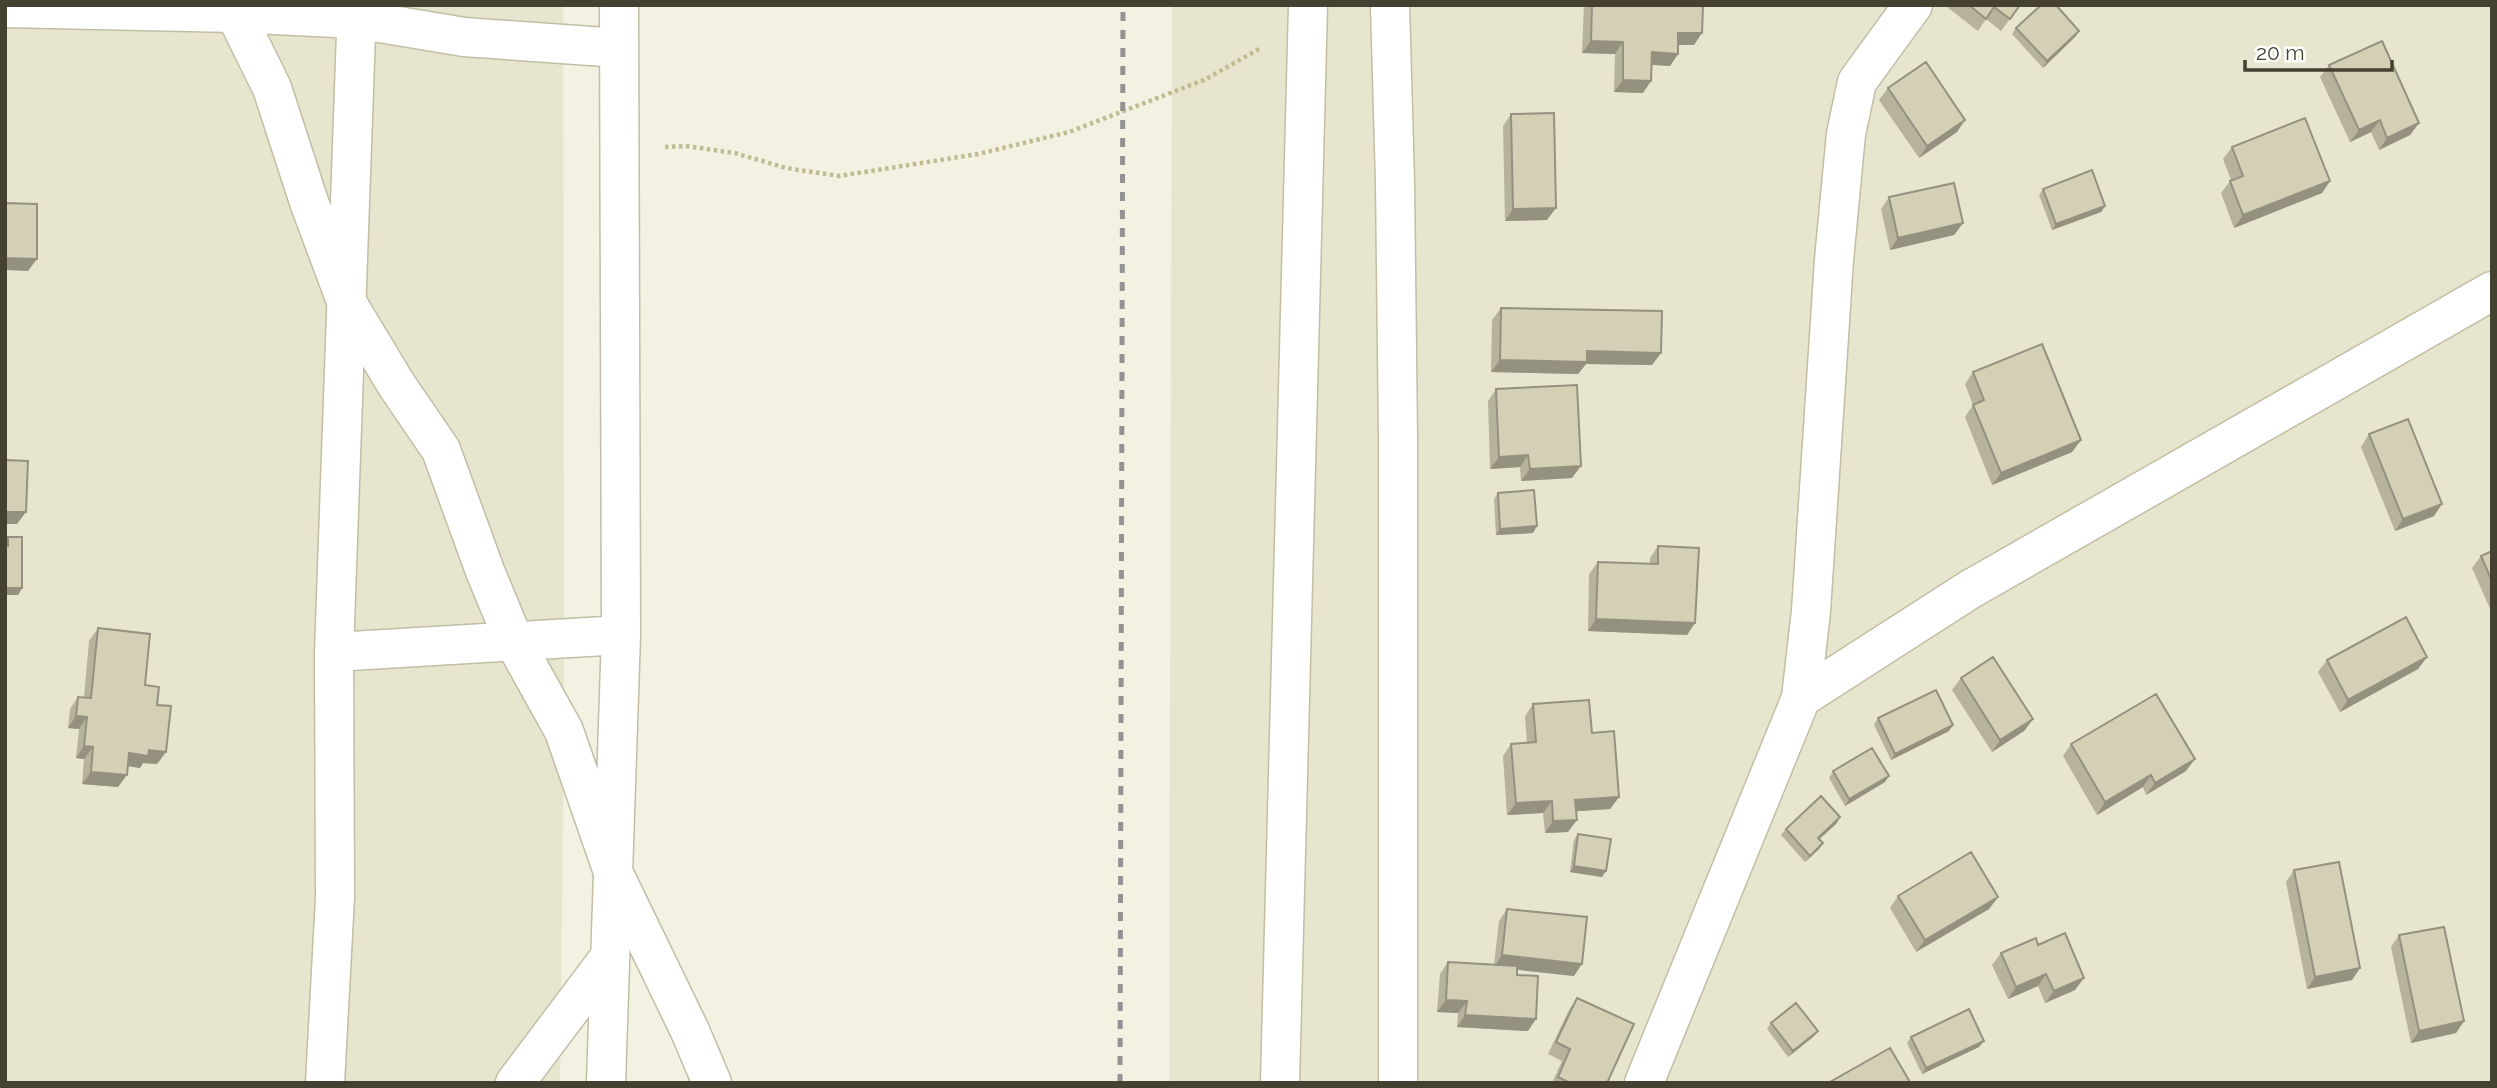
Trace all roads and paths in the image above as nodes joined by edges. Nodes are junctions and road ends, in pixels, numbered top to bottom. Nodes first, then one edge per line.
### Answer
1 (619, 5) edge
2 (1390, 5) edge
3 (1913, 5) edge
4 (5, 8) edge
5 (239, 9) edge
6 (338, 12) edge
7 (1307, 16) edge
8 (619, 48) junction
9 (619, 148) junction
10 (2492, 291) edge
11 (346, 301) junction
12 (621, 635) junction
13 (514, 641) junction
14 (334, 652) junction
15 (1801, 698) junction
16 (613, 872) junction
17 (609, 958) junction
18 (325, 1083) edge
19 (515, 1083) edge
20 (606, 1083) edge
21 (712, 1083) edge
22 (1280, 1083) edge
23 (1398, 1083) edge
24 (1644, 1083) edge

1 - 8 street
2 - 23 street
3 - 15 street
4 - 5 street
5 - 6 street
5 - 11 street
6 - 8 street
6 - 11 street
7 - 9 path
7 - 22 street
8 - 9 street
9 - 12 street
10 - 15 street
11 - 13 street
11 - 14 street
12 - 13 street
12 - 16 street
13 - 14 street
13 - 16 street
14 - 18 street
15 - 24 street
16 - 17 street
16 - 21 street
17 - 19 street
17 - 20 street

